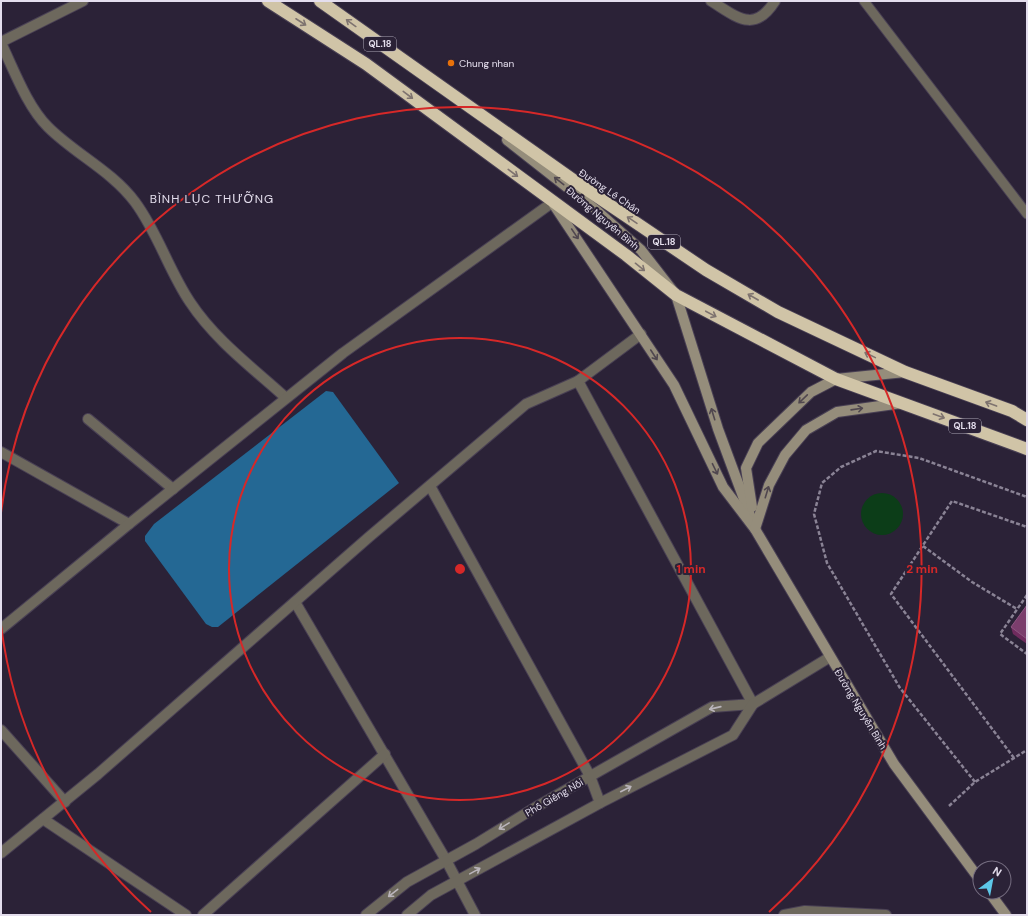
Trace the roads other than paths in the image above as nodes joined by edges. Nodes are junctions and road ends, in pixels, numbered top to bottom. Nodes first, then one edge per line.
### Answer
1 (83, 1) edge
2 (268, 1) edge
3 (320, 1) edge
4 (711, 1) edge
5 (775, 1) edge
6 (864, 1) edge
7 (1, 43) edge
8 (440, 86) junction
9 (553, 202) junction
10 (1027, 214) edge
11 (676, 296) junction
12 (640, 334) junction
13 (905, 372) junction
14 (836, 379) junction
15 (578, 381) junction
16 (286, 398) junction
17 (902, 403) junction
18 (88, 419) dead end
19 (1027, 420) edge
20 (1027, 448) edge
21 (1, 452) edge
22 (430, 486) junction
23 (173, 489) junction
24 (129, 524) junction
25 (755, 529) junction
26 (295, 602) junction
27 (1, 629) edge
28 (830, 657) junction
29 (753, 704) junction
30 (1, 730) edge
31 (384, 754) junction
32 (590, 776) junction
33 (64, 802) junction
34 (600, 803) junction
35 (43, 819) junction
36 (1, 853) edge
37 (446, 860) junction
38 (972, 869) edge
39 (457, 880) junction
40 (995, 900) edge
41 (186, 915) edge
42 (203, 915) edge
43 (366, 915) edge
44 (407, 915) edge
45 (475, 915) edge
46 (784, 915) edge
47 (886, 915) edge
48 (1006, 915) edge

1 - 7 street
2 -> 9 highway, QL.18
8 -> 3 highway, Đường Lê Chân / QL.18
4 - 5 street
6 - 10 lane
7 - 16 street
11 -> 8 main road, Đường Nguyễn Bình
13 -> 8 highway, Đường Lê Chân / QL.18
9 -> 11 highway, QL.18
9 -> 12 main road, Đường Nguyễn Bình
9 - 16 street
11 -> 14 highway, QL.18
25 -> 11 main road, Đường Nguyễn Bình
12 - 15 street
12 -> 25 main road, Đường Nguyễn Bình
13 - 14 main road
19 -> 13 highway, QL.18
14 - 17 highway, QL.18
14 -> 25 main road
15 - 22 street
15 - 29 street
16 - 23 street
17 -> 20 highway, QL.18
25 -> 17 main road
18 - 23 street
21 - 24 street
22 - 26 street
22 - 32 street
23 - 24 street
24 - 27 street
25 - 28 main road, Đường Nguyễn Bình
26 - 31 street
26 - 33 street
28 - 29 street, Phố Giếng Nối
28 - 38 main road, Đường Nguyễn Bình
29 -> 32 street, Phố Giếng Nối
34 -> 29 street, Phố Giếng Nối
30 - 33 street
31 - 37 street
31 - 42 street
32 - 34 street
32 -> 37 street, Phố Giếng Nối
33 - 35 street
39 -> 34 street, Phố Giếng Nối
35 - 36 street
35 - 41 street
37 - 39 street
37 -> 43 street, Phố Giếng Nối
39 - 44 street, Phố Giếng Nối
39 - 45 street
40 - 48 main road
46 - 47 street

